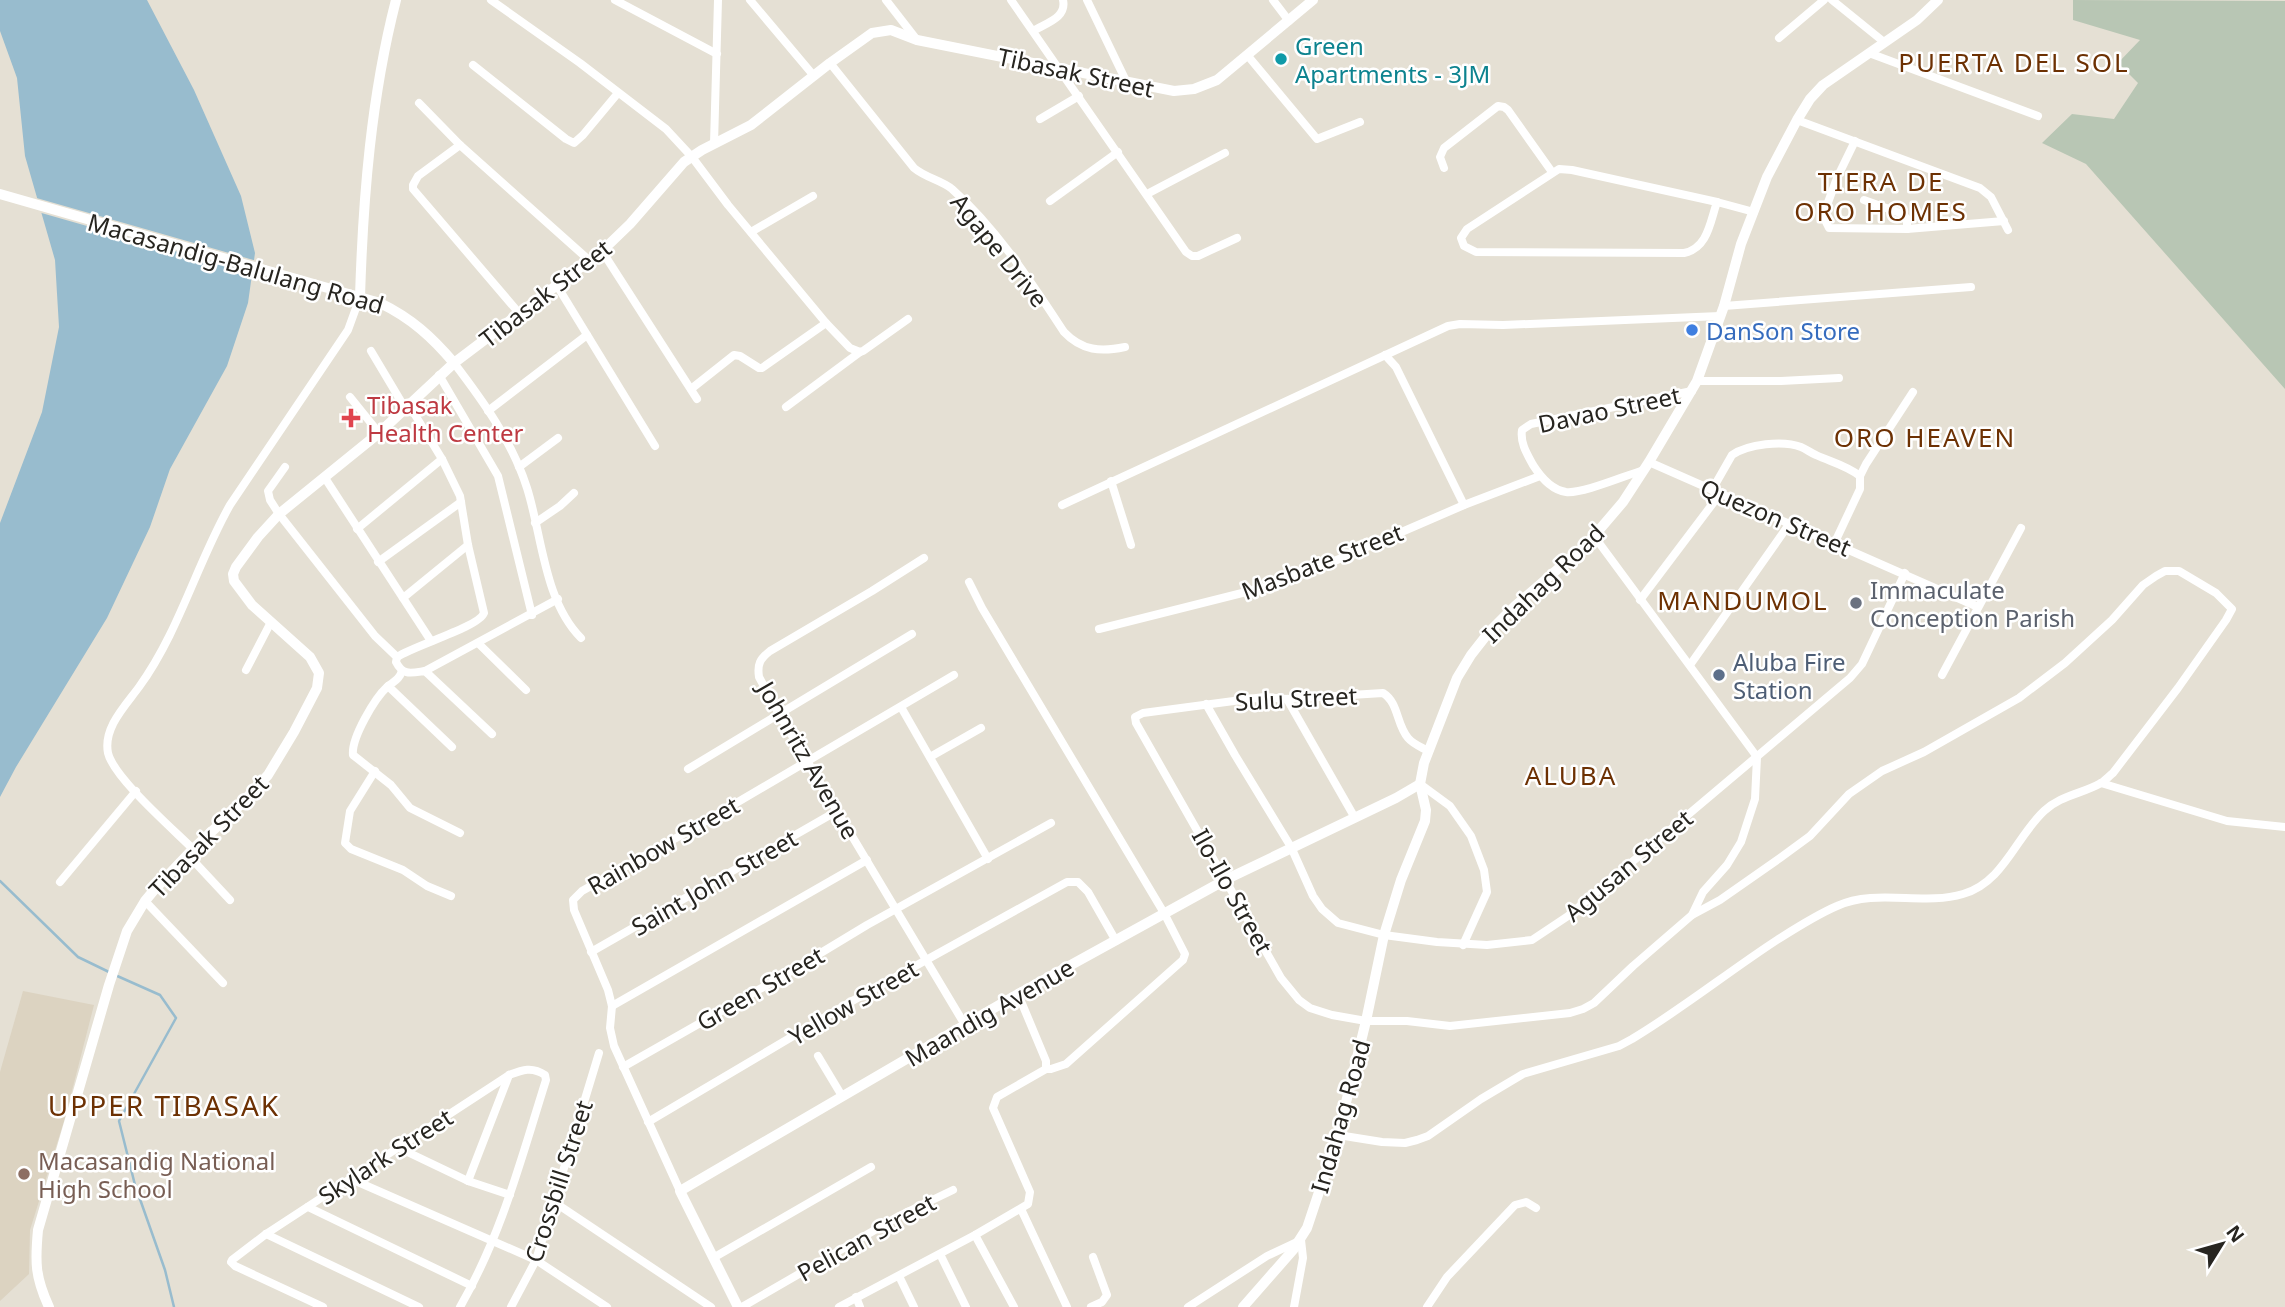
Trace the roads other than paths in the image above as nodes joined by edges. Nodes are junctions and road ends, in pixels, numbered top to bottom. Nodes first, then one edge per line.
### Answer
1 (396, 0) edge
2 (491, 0) edge
3 (615, 0) edge
4 (718, 0) edge
5 (750, 0) edge
6 (886, 0) edge
7 (1011, 0) edge
8 (1063, 0) edge
9 (1087, 0) edge
10 (1273, 0) edge
11 (1313, 0) edge
12 (1824, 0) edge
13 (1832, 0) edge
14 (1938, 0) edge
15 (1289, 20) junction
16 (1033, 31) junction
17 (1779, 38) dead end
18 (917, 40) junction
19 (1884, 42) junction
20 (1869, 53) junction
21 (717, 54) junction
22 (1248, 56) junction
23 (830, 63) junction
24 (472, 65) dead end
25 (1060, 68) junction
26 (814, 76) junction
27 (1127, 83) junction
28 (618, 93) junction
29 (1079, 96) junction
30 (419, 103) dead end
31 (2038, 116) dead end
32 (1040, 119) dead end
33 (1797, 120) junction
34 (1360, 122) dead end
35 (1855, 141) junction
36 (714, 144) junction
37 (460, 145) junction
38 (1118, 152) junction
39 (1225, 153) dead end
40 (692, 157) junction
41 (1444, 168) dead end
42 (1552, 172) junction
43 (0, 194) edge
44 (1147, 194) junction
45 (813, 196) dead end
46 (1864, 200) dead end
47 (1049, 201) dead end
48 (1717, 202) junction
49 (1754, 212) junction
50 (2004, 221) junction
51 (1906, 229) junction
52 (2008, 230) dead end
53 (751, 232) junction
54 (1237, 237) dead end
55 (602, 251) junction
56 (590, 261) junction
57 (556, 284) junction
58 (1971, 287) dead end
59 (360, 297) junction
60 (1722, 311) junction
61 (519, 313) junction
62 (908, 319) dead end
63 (826, 323) junction
64 (587, 335) junction
65 (1125, 347) dead end
66 (371, 351) dead end
67 (860, 352) junction
68 (1385, 355) junction
69 (454, 363) junction
70 (439, 375) junction
71 (1839, 378) dead end
72 (1694, 386) junction
73 (691, 390) junction
74 (1913, 392) dead end
75 (350, 397) dead end
76 (697, 399) dead end
77 (407, 406) junction
78 (786, 407) dead end
79 (488, 411) junction
80 (379, 433) junction
81 (558, 439) dead end
82 (655, 446) dead end
83 (442, 458) junction
84 (1647, 466) junction
85 (285, 467) dead end
86 (519, 467) junction
87 (1860, 475) junction
88 (1540, 476) junction
89 (325, 478) junction
90 (1111, 481) junction
91 (1716, 492) junction
92 (574, 493) dead end
93 (461, 502) junction
94 (1062, 505) dead end
95 (1464, 505) junction
96 (279, 514) junction
97 (535, 523) junction
98 (1790, 523) junction
99 (2021, 528) dead end
100 (357, 529) junction
101 (1594, 536) junction
102 (1835, 542) junction
103 (468, 545) junction
104 (1131, 545) dead end
105 (924, 558) dead end
106 (379, 562) junction
107 (1905, 573) junction
108 (969, 582) dead end
109 (403, 598) junction
110 (558, 599) junction
111 (1640, 600) junction
112 (1978, 607) junction
113 (532, 615) junction
114 (271, 622) junction
115 (1099, 629) dead end
116 (912, 634) dead end
117 (581, 638) dead end
118 (431, 640) junction
119 (478, 643) junction
120 (397, 657) junction
121 (1690, 666) junction
122 (247, 670) dead end
123 (402, 671) junction
124 (425, 671) junction
125 (954, 675) dead end
126 (1942, 675) dead end
127 (388, 687) junction
128 (526, 690) dead end
129 (1287, 699) junction
130 (1206, 704) junction
131 (901, 707) junction
132 (779, 714) junction
133 (1135, 717) joint
134 (981, 728) dead end
135 (492, 734) dead end
136 (453, 747) dead end
137 (1428, 751) junction
138 (930, 757) junction
139 (1757, 757) junction
140 (808, 762) junction
141 (688, 769) dead end
142 (375, 771) junction
143 (2101, 783) junction
144 (1420, 784) junction
145 (135, 791) junction
146 (837, 811) junction
147 (1355, 818) junction
148 (1051, 823) dead end
149 (2285, 827) edge
150 (460, 833) dead end
151 (1291, 847) junction
152 (190, 852) junction
153 (988, 859) junction
154 (867, 860) junction
155 (1227, 879) junction
156 (60, 882) dead end
157 (451, 896) dead end
158 (230, 900) dead end
159 (145, 901) junction
160 (896, 909) junction
161 (1164, 913) junction
162 (1692, 915) junction
163 (1384, 935) junction
164 (1116, 941) junction
165 (1463, 945) junction
166 (591, 952) junction
167 (925, 961) junction
168 (223, 983) dead end
169 (1018, 994) junction
170 (612, 1006) junction
171 (1366, 1021) junction
172 (965, 1025) junction
173 (599, 1053) dead end
174 (818, 1056) dead end
175 (623, 1067) junction
176 (1046, 1069) junction
177 (509, 1075) junction
178 (842, 1096) junction
179 (648, 1122) junction
180 (1338, 1135) junction
181 (399, 1148) junction
182 (871, 1167) dead end
183 (351, 1179) junction
184 (468, 1181) junction
185 (953, 1189) dead end
186 (680, 1191) junction
187 (510, 1195) junction
188 (554, 1202) junction
189 (308, 1207) junction
190 (1536, 1208) dead end
191 (1021, 1209) junction
192 (266, 1234) junction
193 (975, 1235) junction
194 (1301, 1240) junction
195 (494, 1241) junction
196 (940, 1254) junction
197 (1093, 1257) dead end
198 (713, 1258) junction
199 (536, 1260) junction
200 (899, 1276) junction
201 (472, 1286) junction
202 (856, 1297) junction
203 (49, 1307) edge
204 (323, 1307) edge
205 (419, 1307) edge
206 (460, 1307) edge
207 (511, 1307) edge
208 (607, 1307) edge
209 (711, 1307) edge
210 (740, 1307) edge
211 (839, 1307) edge
212 (860, 1307) edge
213 (914, 1307) edge
214 (967, 1307) edge
215 (1014, 1307) edge
216 (1067, 1307) edge
217 (1091, 1307) edge
218 (1188, 1307) edge
219 (1243, 1307) edge
220 (1294, 1307) edge
221 (1427, 1307) edge

1 - 59 street
2 - 28 street
3 - 21 street
4 - 21 street
5 - 26 street
6 - 18 street
7 - 16 street
8 - 16 street
9 - 27 street
10 - 15 street
11 - 15 street, Tibasak Street
12 - 17 street
13 - 19 street
14 - 19 main road, Indahag Road
15 - 22 street, Tibasak Street
16 - 25 street
18 - 23 street, Tibasak Street
18 - 25 street, Tibasak Street
19 - 20 main road, Indahag Road
20 - 31 street
20 - 33 main road, Indahag Road
21 - 36 street
22 - 27 street, Tibasak Street
22 - 34 street
23 - 26 street, Tibasak Street
23 - 65 street, Agape Drive
24 - 28 street
25 - 27 street, Tibasak Street
25 - 29 street
26 - 36 street, Tibasak Street
28 - 40 street
29 - 32 street
29 - 38 street
30 - 37 street
33 - 35 street
33 - 49 main road, Indahag Road
35 - 50 street
35 - 51 street
36 - 40 street, Tibasak Street
37 - 56 street
37 - 61 street
38 - 44 street
38 - 47 street
39 - 44 street
40 - 53 street
40 - 55 street, Tibasak Street
41 - 42 street
42 - 48 street
42 - 48 street
43 - 59 street, Macasandig-Balulang Road
44 - 54 street
45 - 53 street
46 - 51 street
48 - 49 street
49 - 60 main road, Indahag Road
50 - 51 street
50 - 52 street
53 - 63 street
55 - 56 street, Tibasak Street
55 - 73 street
56 - 57 street, Tibasak Street
57 - 61 street, Tibasak Street
57 - 64 street
58 - 60 street
59 - 69 street, Macasandig-Balulang Road
59 - 145 street
60 - 68 street
60 - 72 main road, Indahag Road
61 - 69 street, Tibasak Street
62 - 67 street
63 - 67 street
63 - 73 street
64 - 79 street
64 - 82 street
66 - 77 street
67 - 78 street
68 - 90 street
68 - 95 street
69 - 70 street, Tibasak Street
69 - 79 street
70 - 77 street, Tibasak Street
70 - 113 street
71 - 72 street
72 - 84 main road, Indahag Road
72 - 88 street, Davao Street
73 - 76 street
74 - 87 street
75 - 80 street
77 - 80 street, Tibasak Street
77 - 83 street
79 - 86 street
80 - 89 street, Tibasak Street
81 - 86 street
83 - 93 street
83 - 100 street
84 - 88 street
84 - 91 street, Quezon Street
84 - 101 main road, Indahag Road
85 - 96 street
86 - 97 street
87 - 91 street
87 - 102 street
88 - 95 street, Masbate Street
89 - 96 street, Tibasak Street
89 - 100 street
90 - 94 street
90 - 104 street
91 - 98 street, Quezon Street
91 - 111 street
92 - 97 street
93 - 103 street
93 - 106 street
95 - 115 street, Masbate Street
96 - 114 street, Tibasak Street
96 - 120 street
97 - 110 street
98 - 102 street, Quezon Street
98 - 121 street
99 - 112 street
100 - 106 street
101 - 111 street
101 - 137 main road, Indahag Road
102 - 107 street, Quezon Street
103 - 109 street
103 - 118 street
105 - 132 street, Johnritz Avenue
106 - 109 street
107 - 112 street, Quezon Street
107 - 139 street, Agusan Street
108 - 161 street
109 - 118 street
110 - 113 street
110 - 117 street
111 - 121 street
112 - 126 street
113 - 119 street
114 - 122 street
114 - 152 street, Tibasak Street
116 - 132 street
118 - 120 street
119 - 124 street
119 - 128 street
120 - 123 street
121 - 139 street
123 - 124 street
123 - 127 street
124 - 135 street
125 - 131 street, Rainbow Street
127 - 136 street
127 - 142 street
129 - 130 street, Sulu Street
129 - 137 street, Sulu Street
129 - 147 street
130 - 133 street, Sulu Street
130 - 151 street, Agusan Street
131 - 138 street
131 - 140 street, Rainbow Street
132 - 140 street, Johnritz Avenue
132 - 141 street
133 - 155 street, Ilo-Ilo Street
134 - 138 street
137 - 144 main road, Indahag Road
138 - 153 street
139 - 162 street
139 - 165 street, Agusan Street
140 - 146 street, Johnritz Avenue
140 - 166 street, Rainbow Street
142 - 150 street
142 - 157 street
143 - 149 street
143 - 162 street
143 - 180 street
144 - 147 street, Maandig Avenue
144 - 163 main road, Indahag Road
144 - 165 street
145 - 152 street
145 - 156 street
146 - 154 street, Johnritz Avenue
146 - 166 street, Saint John Street
147 - 151 street, Maandig Avenue
148 - 153 street, Green Street
151 - 155 street, Maandig Avenue
151 - 163 street, Agusan Street
152 - 158 street
152 - 159 street, Tibasak Street
153 - 160 street, Green Street
154 - 160 street, Johnritz Avenue
154 - 170 street
155 - 161 street, Maandig Avenue
155 - 171 street, Ilo-Ilo Street
159 - 168 street
159 - 203 street, Tibasak Street
160 - 167 street, Johnritz Avenue
160 - 175 street, Green Street
161 - 164 street, Maandig Avenue
161 - 176 street
162 - 171 street, Ilo-Ilo Street
163 - 165 street, Agusan Street
163 - 171 main road, Indahag Road
164 - 167 street, Yellow Street
164 - 169 street, Maandig Avenue
166 - 170 street, Rainbow Street
167 - 172 street, Johnritz Avenue
167 - 179 street, Yellow Street
169 - 172 street, Maandig Avenue
169 - 176 street
170 - 175 street, Rainbow Street
171 - 180 main road, Indahag Road
172 - 178 street, Maandig Avenue
173 - 188 street, Crossbill Street
174 - 178 street
175 - 179 street, Rainbow Street
176 - 191 street
177 - 181 street, Skylark Street
177 - 184 street
177 - 187 street
178 - 186 street, Maandig Avenue
179 - 186 street, Rainbow Street
180 - 194 main road, Indahag Road
181 - 183 street, Skylark Street
181 - 184 street
182 - 198 street
183 - 189 street, Skylark Street
183 - 195 street
184 - 187 street
185 - 210 street, Pelican Street
186 - 198 street
187 - 195 street
188 - 199 street, Crossbill Street
188 - 209 street
189 - 192 street, Skylark Street
189 - 201 street
190 - 221 street
191 - 193 street
191 - 216 street
192 - 204 street, Skylark Street
192 - 205 street
193 - 196 street
193 - 215 street
194 - 218 street
194 - 219 main road, Indahag Road
194 - 220 street
195 - 199 street
195 - 201 street
196 - 200 street
196 - 214 street
197 - 217 street
198 - 210 street
199 - 207 street, Crossbill Street
199 - 208 street
200 - 202 street
200 - 213 street
201 - 206 street
202 - 211 street
202 - 212 street

